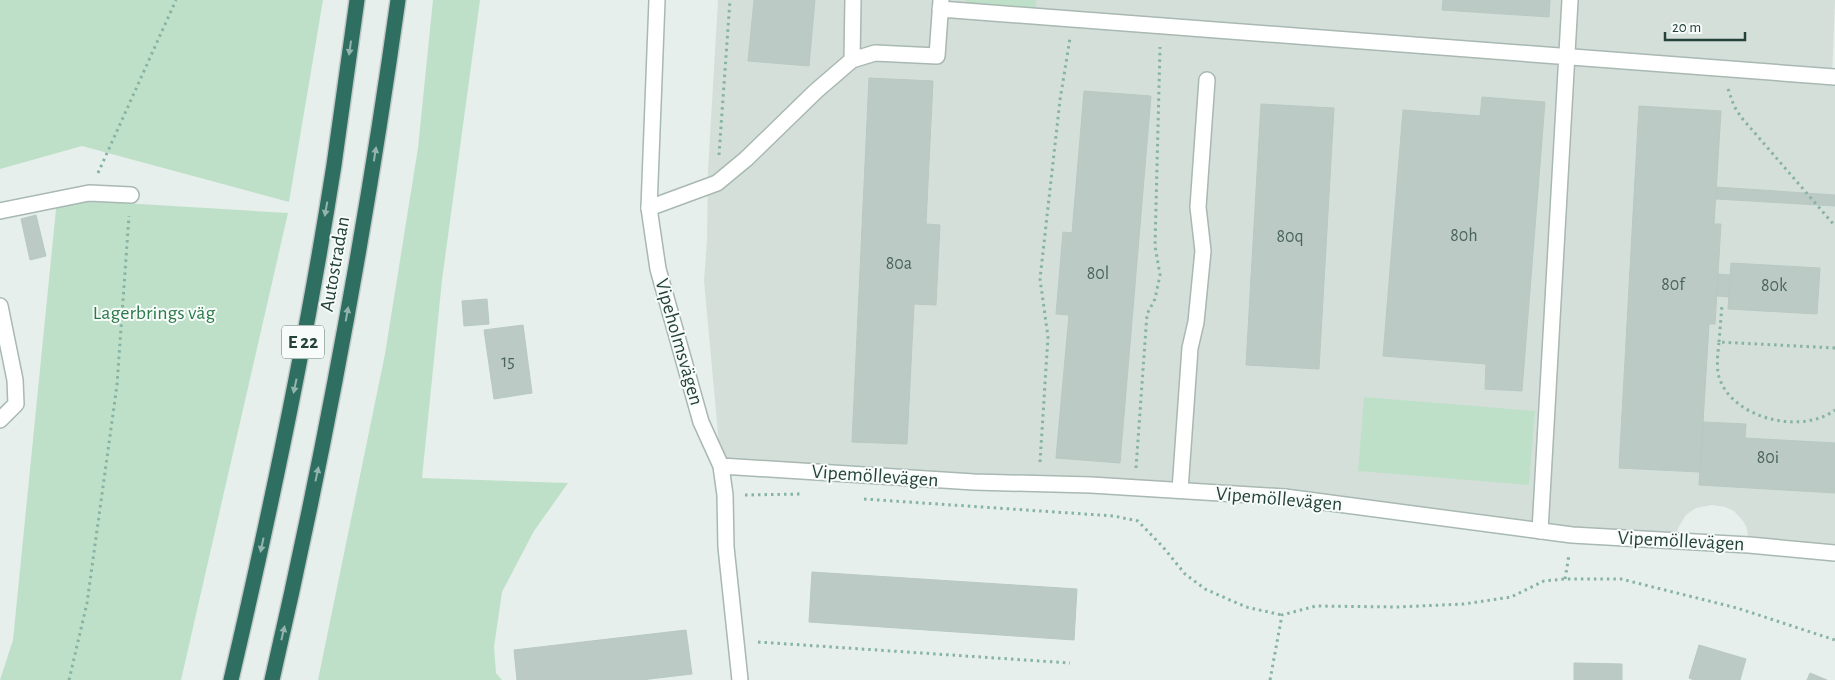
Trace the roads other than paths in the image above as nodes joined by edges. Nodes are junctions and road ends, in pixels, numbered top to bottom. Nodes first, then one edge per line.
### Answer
1 (357, 0) edge
2 (398, 0) edge
3 (657, 0) edge
4 (853, 0) edge
5 (1570, 0) edge
6 (941, 4) edge
7 (1567, 57) junction
8 (852, 60) junction
9 (1835, 76) edge
10 (1207, 80) dead end
11 (131, 195) road end
12 (649, 208) junction
13 (0, 211) edge
14 (0, 306) edge
15 (0, 420) edge
16 (721, 466) junction
17 (1180, 490) junction
18 (1540, 531) junction
19 (1835, 553) edge
20 (231, 680) edge
21 (272, 680) edge
22 (740, 680) edge

1 -> 20 highway, Autostradan / E 22
21 -> 2 highway, Autostradan / E 22
3 - 12 street, Vipeholmsvägen
4 - 8 street
5 - 7 street
6 - 7 street
6 - 8 street
7 - 9 street
7 - 18 street
8 - 12 street
10 - 17 street
11 - 13 street
12 - 16 street, Vipeholmsvägen
14 - 15 street
16 - 17 street, Vipemöllevägen
16 - 22 street, Vipeholmsvägen
17 - 18 street, Vipemöllevägen
18 - 19 street, Vipemöllevägen

